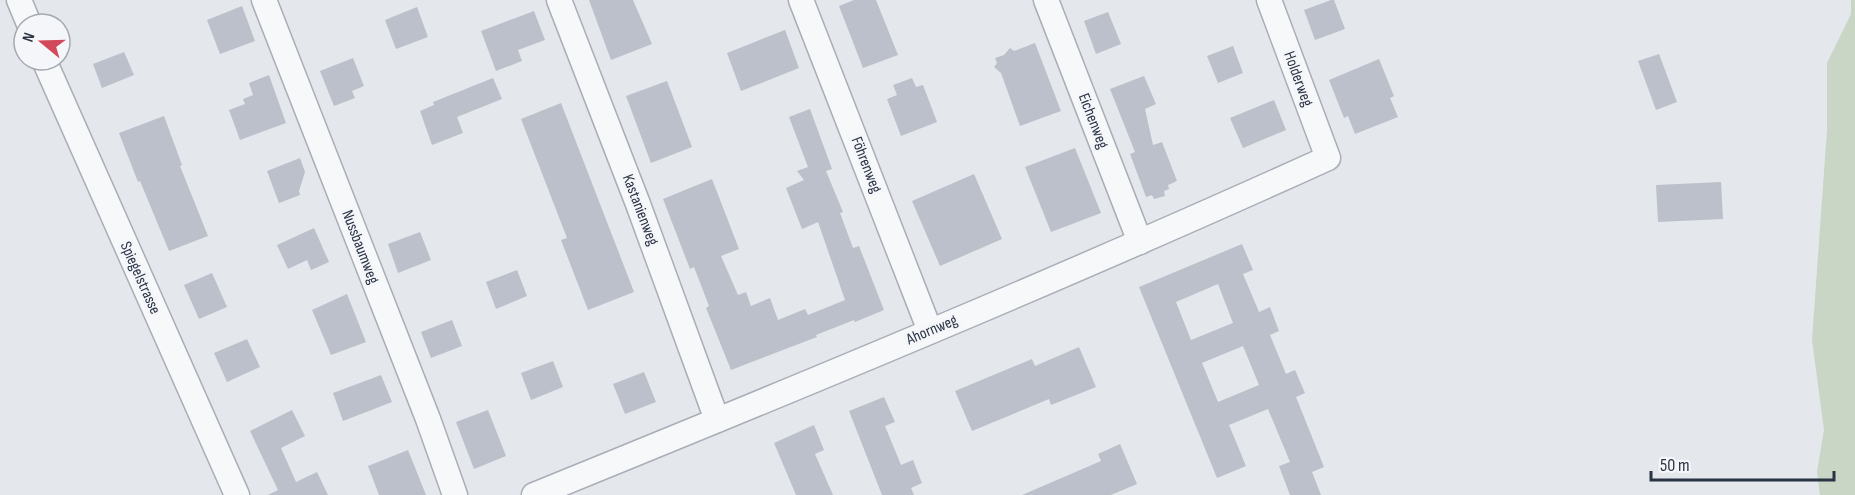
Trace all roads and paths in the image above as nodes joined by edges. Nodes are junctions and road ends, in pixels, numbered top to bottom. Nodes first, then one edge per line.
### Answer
1 (264, 0) edge
2 (559, 0) edge
3 (801, 0) edge
4 (1046, 0) edge
5 (1269, 0) edge
6 (49, 72) edge
7 (1328, 158) joint
8 (1140, 242) junction
9 (930, 331) junction
10 (717, 420) junction
11 (237, 495) edge
12 (455, 495) edge
13 (534, 495) edge

1 - 12 street, Nussbaumweg
2 - 10 street, Kastanienweg
3 - 9 street, Föhrenweg
4 - 8 street, Eichenweg
5 - 7 street, Holderweg
6 - 11 street, Spiegelstrasse
7 - 8 street, Ahornweg
8 - 9 street, Ahornweg
9 - 10 street, Ahornweg
10 - 13 street, Ahornweg

